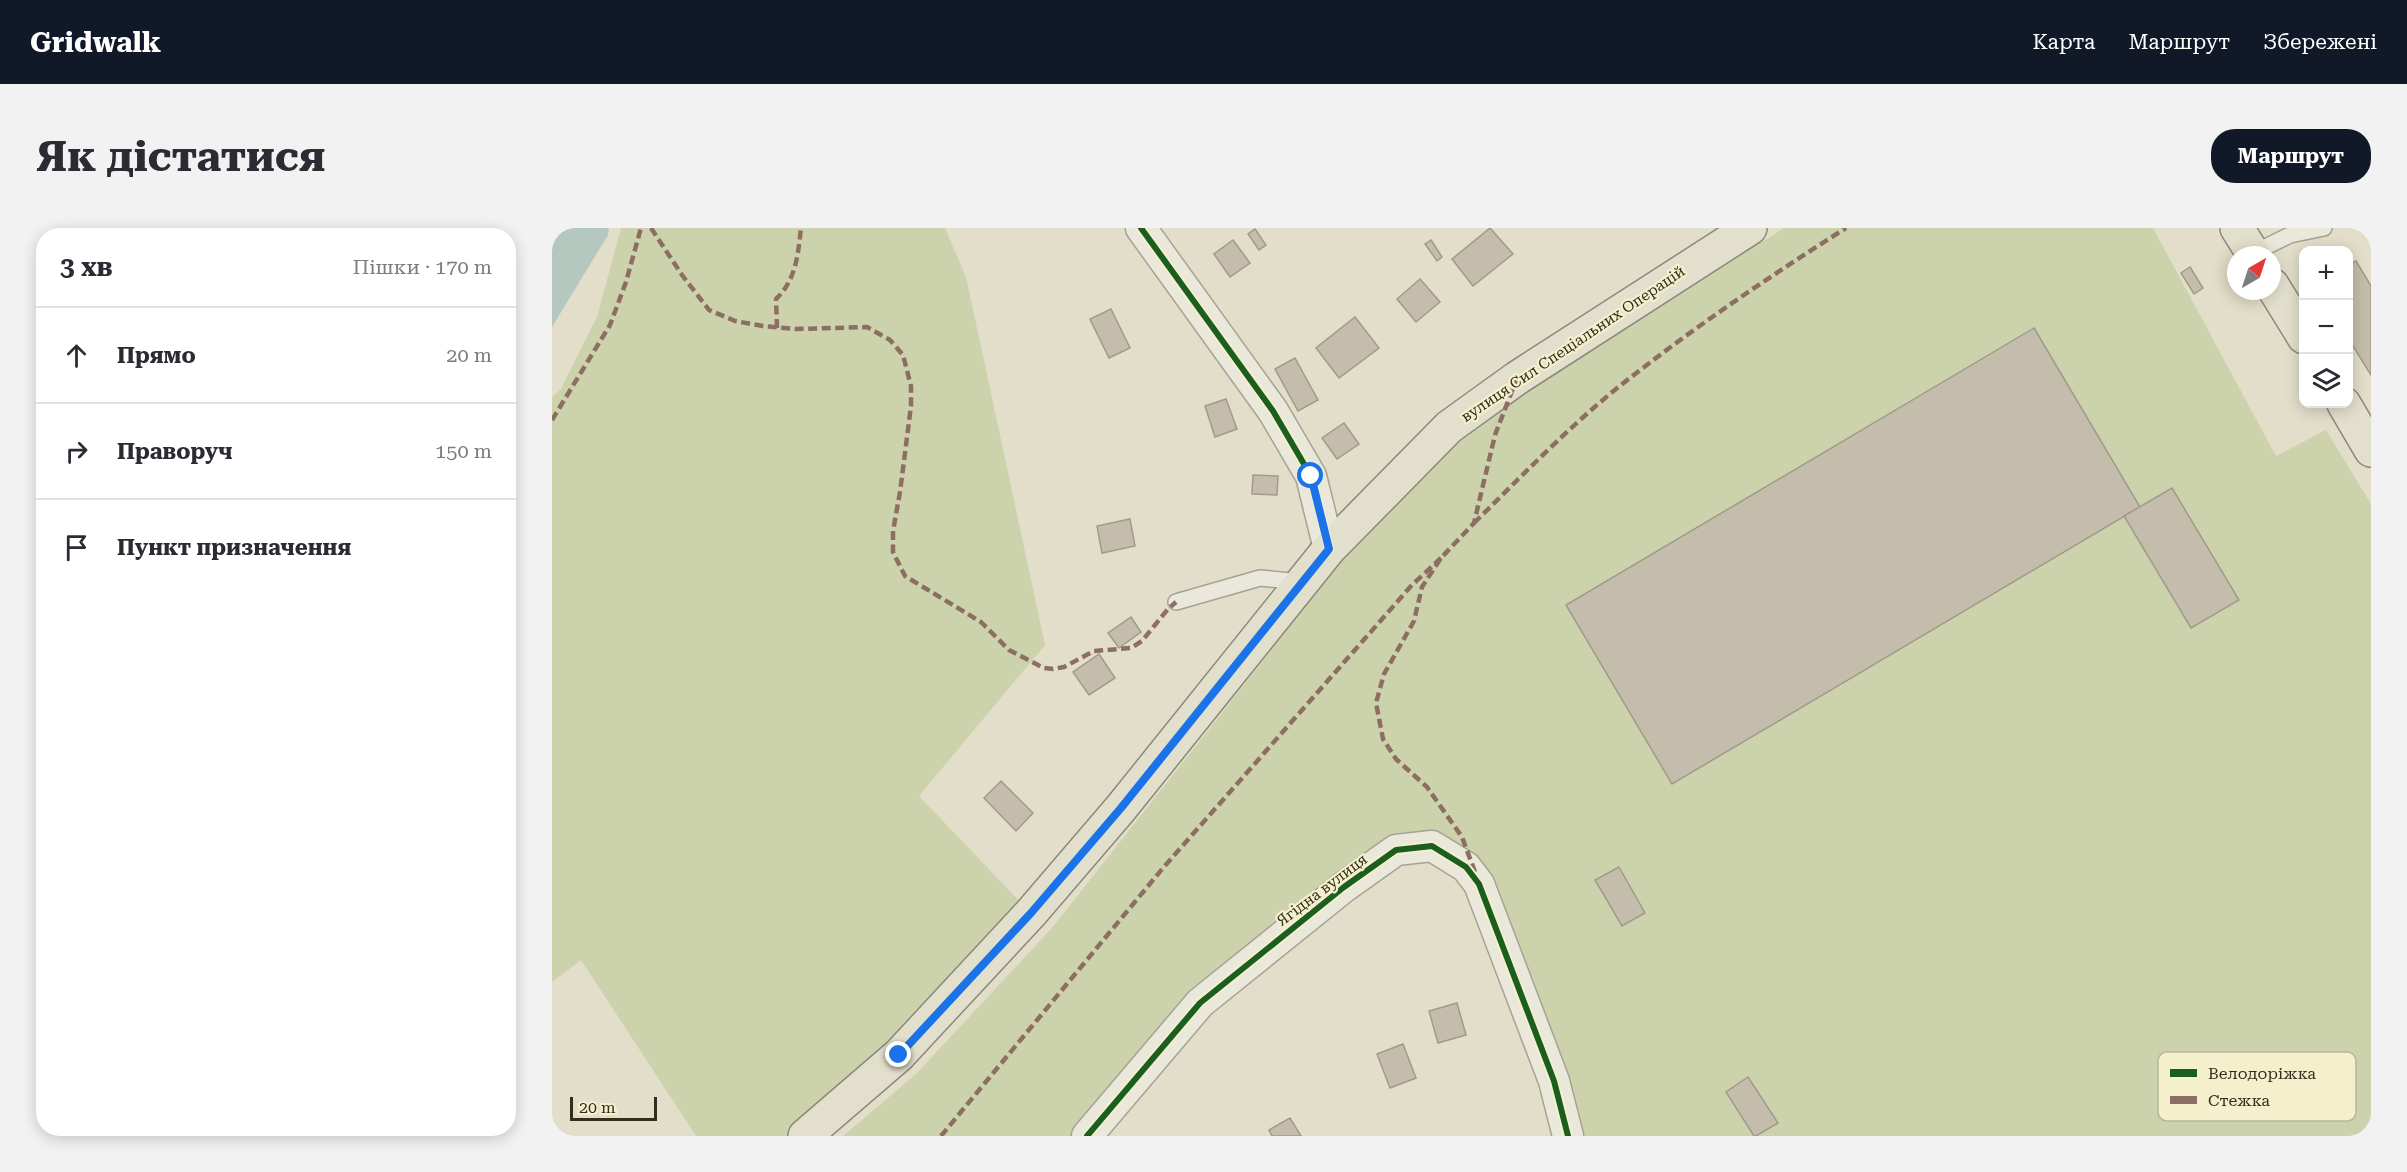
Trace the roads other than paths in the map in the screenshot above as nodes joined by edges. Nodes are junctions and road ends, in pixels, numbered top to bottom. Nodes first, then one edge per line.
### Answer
1 (1141, 228) edge
2 (1750, 228) edge
3 (2324, 228) edge
4 (2248, 245) edge
5 (2281, 300) edge
6 (2299, 329) edge
7 (2346, 408) edge
8 (2371, 450) edge
9 (1329, 549) junction
10 (1302, 582) junction
11 (1176, 602) dead end
12 (805, 1136) edge
13 (1088, 1136) edge
14 (1569, 1136) edge

1 - 9 street
2 - 9 main road, вулиця Сил Спеціальних Операцій
3 - 4 lane
5 - 6 main road
7 - 8 main road
9 - 10 main road, вулиця Сил Спеціальних Операцій
10 - 11 lane
10 - 12 main road, вулиця Сил Спеціальних Операцій
13 - 14 street, Ягідна вулиця

